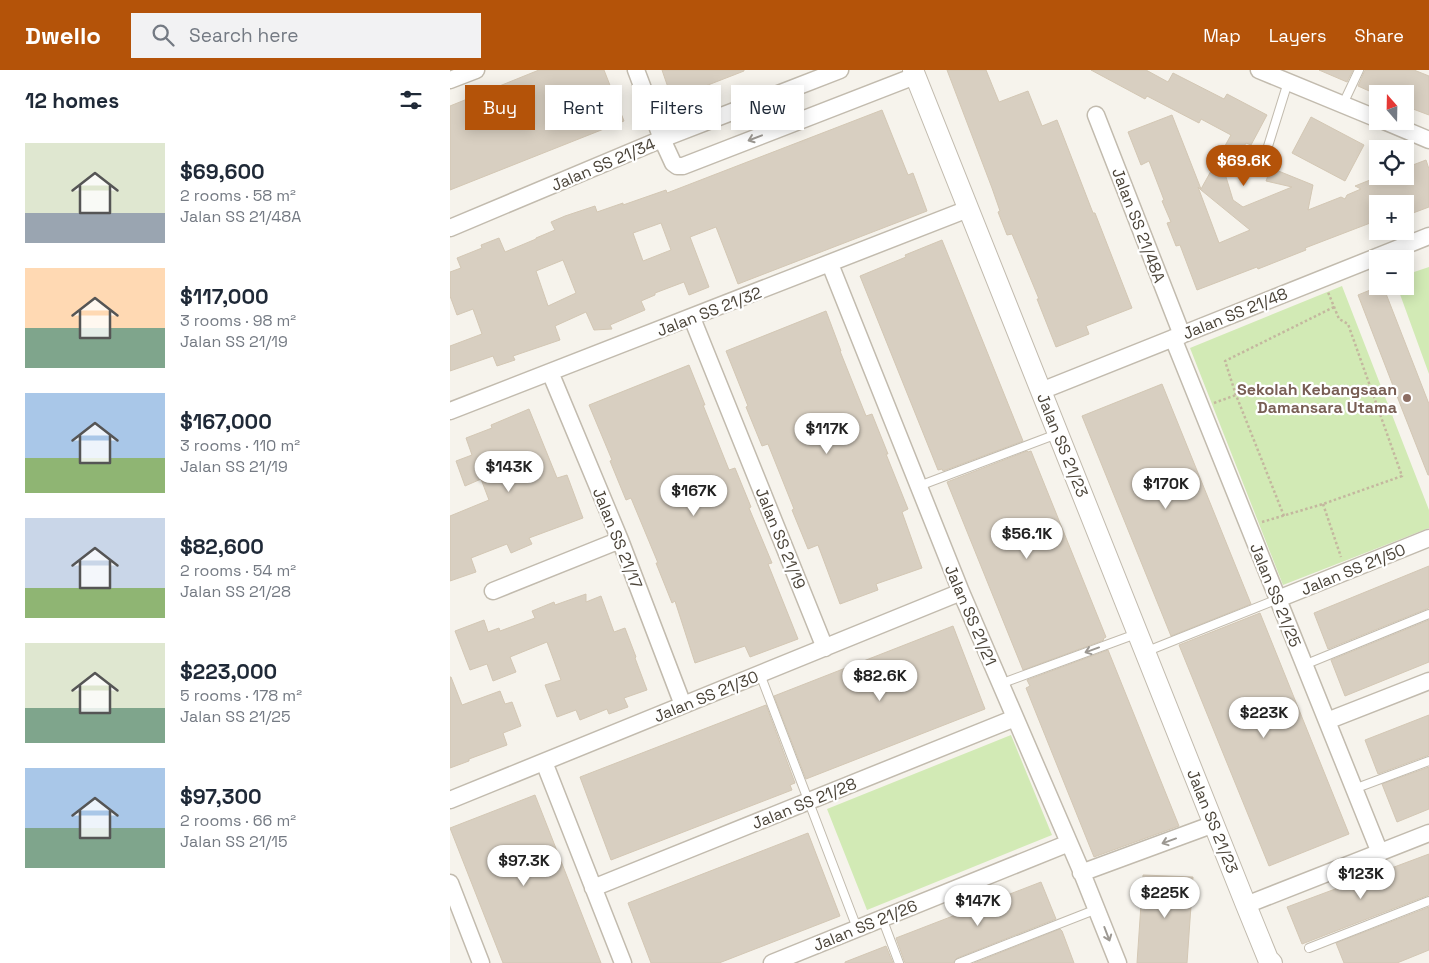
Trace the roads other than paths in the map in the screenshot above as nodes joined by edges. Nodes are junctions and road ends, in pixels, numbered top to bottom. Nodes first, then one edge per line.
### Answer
1 (476, 70) edge
2 (636, 70) edge
3 (840, 70) edge
4 (1259, 70) edge
5 (1359, 70) edge
6 (914, 73) edge
7 (450, 80) edge
8 (1288, 82) junction
9 (1343, 104) junction
10 (1096, 115) dead end
11 (1369, 115) edge
12 (1405, 130) edge
13 (662, 139) junction
14 (1429, 140) edge
15 (1260, 172) dead end
16 (968, 210) junction
17 (450, 228) edge
18 (1429, 236) edge
19 (830, 264) junction
20 (692, 318) junction
21 (1178, 336) junction
22 (550, 372) junction
23 (1041, 391) junction
24 (450, 411) edge
25 (1058, 433) junction
26 (919, 486) junction
27 (1429, 538) edge
28 (620, 540) junction
29 (493, 591) dead end
30 (961, 592) junction
31 (1278, 599) junction
32 (1429, 614) edge
33 (1138, 633) junction
34 (825, 648) junction
35 (1145, 652) junction
36 (1304, 664) junction
37 (760, 674) junction
38 (1429, 681) edge
39 (1000, 684) junction
40 (683, 705) junction
41 (1015, 718) junction
42 (1327, 721) junction
43 (1429, 761) edge
44 (544, 762) junction
45 (1354, 789) junction
46 (450, 800) edge
47 (809, 801) junction
48 (1214, 824) junction
49 (1429, 833) edge
50 (1068, 843) junction
51 (1380, 853) junction
52 (1081, 873) junction
53 (450, 883) edge
54 (593, 888) junction
55 (1429, 901) edge
56 (1246, 905) junction
57 (1097, 908) junction
58 (882, 918) junction
59 (857, 928) junction
60 (1309, 948) dead end
61 (1269, 961) edge
62 (481, 963) edge
63 (623, 963) edge
64 (772, 963) edge
65 (899, 963) edge
66 (959, 963) edge
67 (1118, 963) edge

1 - 7 street
2 - 13 street
3 - 13 street, Jalan SS 21/34
4 - 8 street
5 - 9 lane
6 -> 13 street
6 - 16 street, Jalan SS 21/23
8 - 9 street
8 - 15 lane
9 - 11 street
10 - 21 street, Jalan SS 21/48A
12 - 14 street
13 - 17 street, Jalan SS 21/34
16 - 19 street, Jalan SS 21/32
16 - 23 street, Jalan SS 21/23
18 - 21 street, Jalan SS 21/48
19 - 20 street, Jalan SS 21/32
19 - 26 street, Jalan SS 21/21
20 - 22 street, Jalan SS 21/32
20 - 34 street, Jalan SS 21/19
21 - 23 street, Jalan SS 21/48
21 - 31 street, Jalan SS 21/25
22 - 24 street, Jalan SS 21/32
22 - 28 street, Jalan SS 21/17
23 - 25 street, Jalan SS 21/23
25 - 26 lane
25 - 33 street, Jalan SS 21/23
26 - 30 street, Jalan SS 21/21
27 - 31 street, Jalan SS 21/50
28 - 29 street
28 - 40 street, Jalan SS 21/17
30 - 34 street, Jalan SS 21/30
30 - 39 street, Jalan SS 21/21
31 - 35 lane
31 - 36 street, Jalan SS 21/25
32 - 36 lane
33 - 35 street, Jalan SS 21/23
33 -> 39 lane
34 - 37 street, Jalan SS 21/30
35 - 48 street, Jalan SS 21/23
36 - 42 street, Jalan SS 21/25
37 - 40 street, Jalan SS 21/30
37 - 47 lane
38 - 42 street
39 - 41 street, Jalan SS 21/21
40 - 44 street, Jalan SS 21/30
41 - 47 street, Jalan SS 21/28
41 - 50 street, Jalan SS 21/21
42 - 45 street, Jalan SS 21/25
43 - 45 lane
44 - 46 street, Jalan SS 21/30
44 - 54 street
45 - 51 street, Jalan SS 21/25
47 - 54 street, Jalan SS 21/28
47 - 59 lane
48 -> 52 street
48 - 56 street, Jalan SS 21/23
49 - 51 street
50 - 52 street, Jalan SS 21/21
50 - 58 street, Jalan SS 21/26
51 - 56 street
52 - 57 street, Jalan SS 21/21
53 - 62 street
54 - 63 street
55 - 60 lane
56 - 61 street, Jalan SS 21/23
57 - 66 lane
57 -> 67 street, Jalan SS 21/21
58 - 59 street, Jalan SS 21/26
58 - 65 lane
59 - 64 street, Jalan SS 21/26

